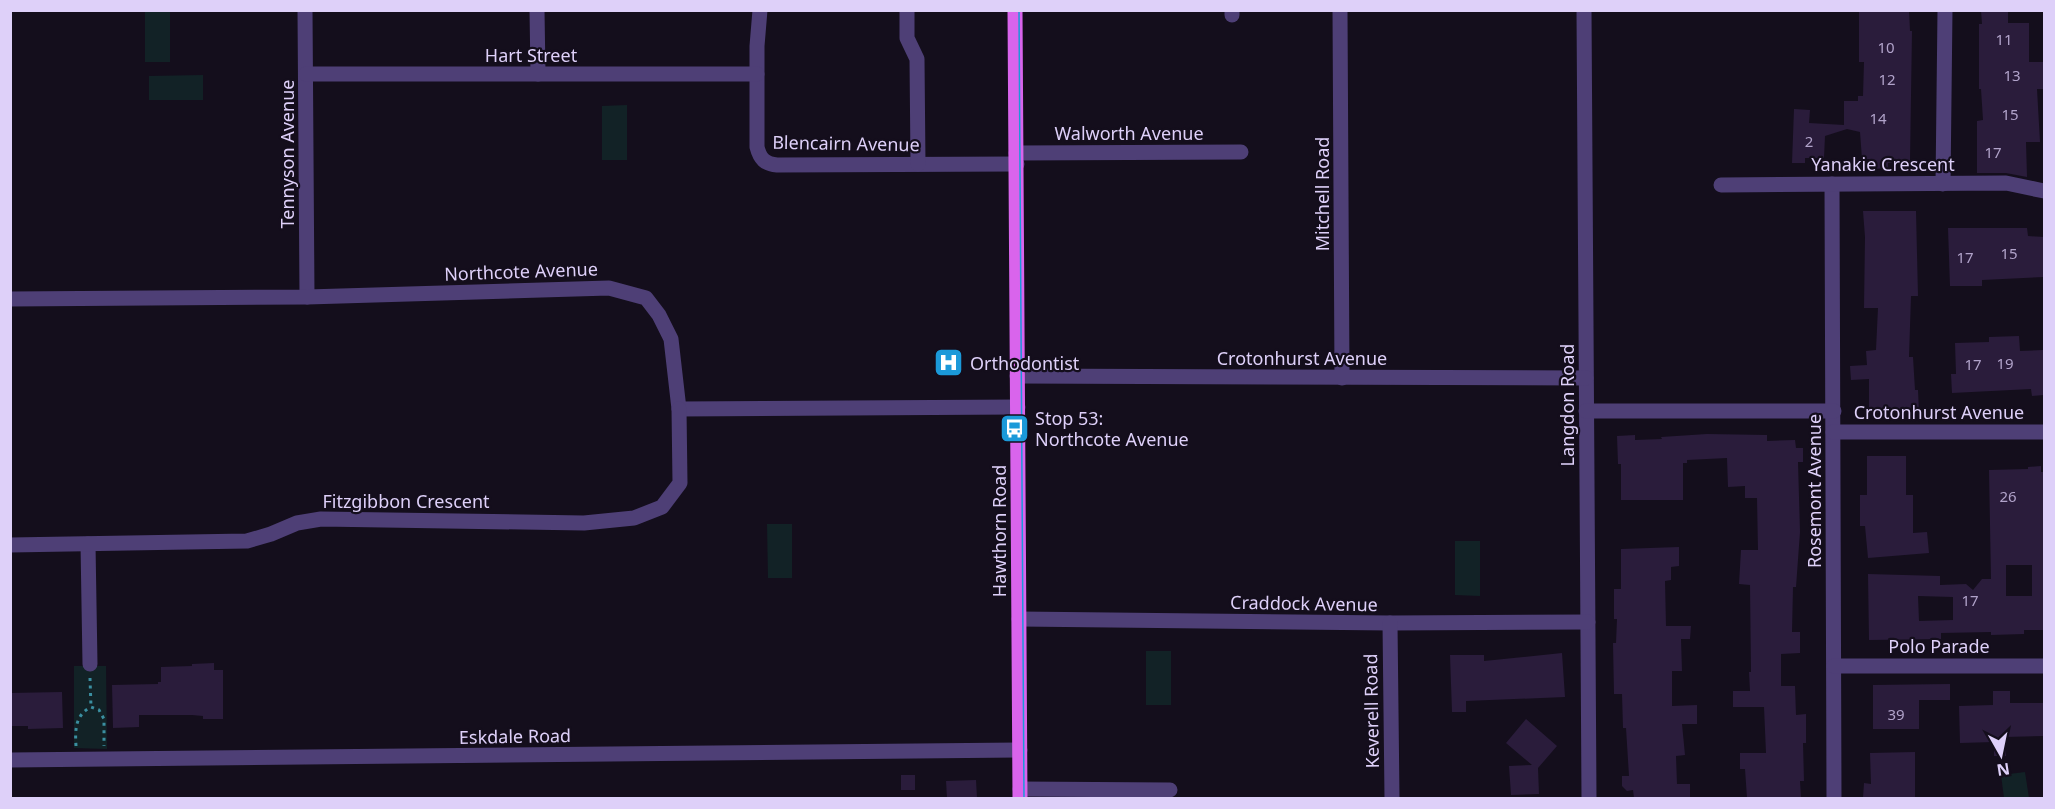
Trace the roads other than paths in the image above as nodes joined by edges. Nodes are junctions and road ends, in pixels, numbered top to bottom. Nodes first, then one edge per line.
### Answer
1 (305, 10) edge
2 (537, 10) edge
3 (760, 10) edge
4 (907, 10) edge
5 (1016, 10) edge
6 (1340, 10) edge
7 (1584, 10) edge
8 (1945, 10) edge
9 (306, 74) junction
10 (538, 74) junction
11 (757, 74) junction
12 (1241, 152) dead end
13 (1016, 158) junction
14 (918, 164) junction
15 (1832, 184) junction
16 (1943, 184) junction
17 (1721, 185) dead end
18 (2044, 191) edge
19 (307, 297) junction
20 (10, 299) edge
21 (1017, 376) junction
22 (1342, 378) junction
23 (1586, 378) junction
24 (1018, 407) junction
25 (679, 409) junction
26 (1586, 411) junction
27 (1834, 411) junction
28 (1833, 432) junction
29 (2044, 432) edge
30 (88, 544) junction
31 (10, 545) edge
32 (1019, 619) junction
33 (1588, 622) junction
34 (1390, 623) junction
35 (90, 664) road end
36 (1834, 666) junction
37 (2044, 666) edge
38 (1020, 750) junction
39 (10, 760) edge
40 (1170, 790) dead end
41 (1020, 794) edge
42 (1392, 798) edge
43 (1589, 798) edge
44 (1834, 798) edge

1 - 9 street, Tennyson Avenue
2 - 10 street
3 - 11 street
4 - 14 street
5 - 13 main road, Hawthorn Road
6 - 22 street, Mitchell Road
7 - 23 street, Langdon Road
8 - 16 street
9 - 10 street, Hart Street
9 - 19 street, Tennyson Avenue
10 - 11 street, Hart Street
11 - 14 street, Blencairn Avenue
12 - 13 street, Walworth Avenue
13 - 14 street, Blencairn Avenue
13 - 21 main road, Hawthorn Road
15 - 16 street, Yanakie Crescent
15 - 17 street, Yanakie Crescent
15 - 27 street, Rosemont Avenue
16 - 18 street, Yanakie Crescent
19 - 20 street, Northcote Avenue
19 - 25 street, Northcote Avenue
21 - 22 street, Crotonhurst Avenue
21 - 24 main road, Hawthorn Road
22 - 23 street, Crotonhurst Avenue
23 - 26 street, Langdon Road
24 - 25 street
24 - 32 main road, Hawthorn Road
25 - 30 street, Fitzgibbon Crescent
26 - 27 street, Crotonhurst Avenue
26 - 33 street, Langdon Road
27 - 28 street, Rosemont Avenue
28 - 29 street, Crotonhurst Avenue
28 - 36 street, Rosemont Avenue
30 - 31 street, Fitzgibbon Crescent
30 - 35 street
32 - 34 street, Craddock Avenue
32 - 38 main road, Hawthorn Road
33 - 34 street, Craddock Avenue
33 - 43 street, Langdon Road
34 - 42 street, Keverell Road
36 - 37 street, Polo Parade
36 - 44 street, Rosemont Avenue
38 - 39 street, Eskdale Road
38 - 41 main road, Hawthorn Road
40 - 41 street

